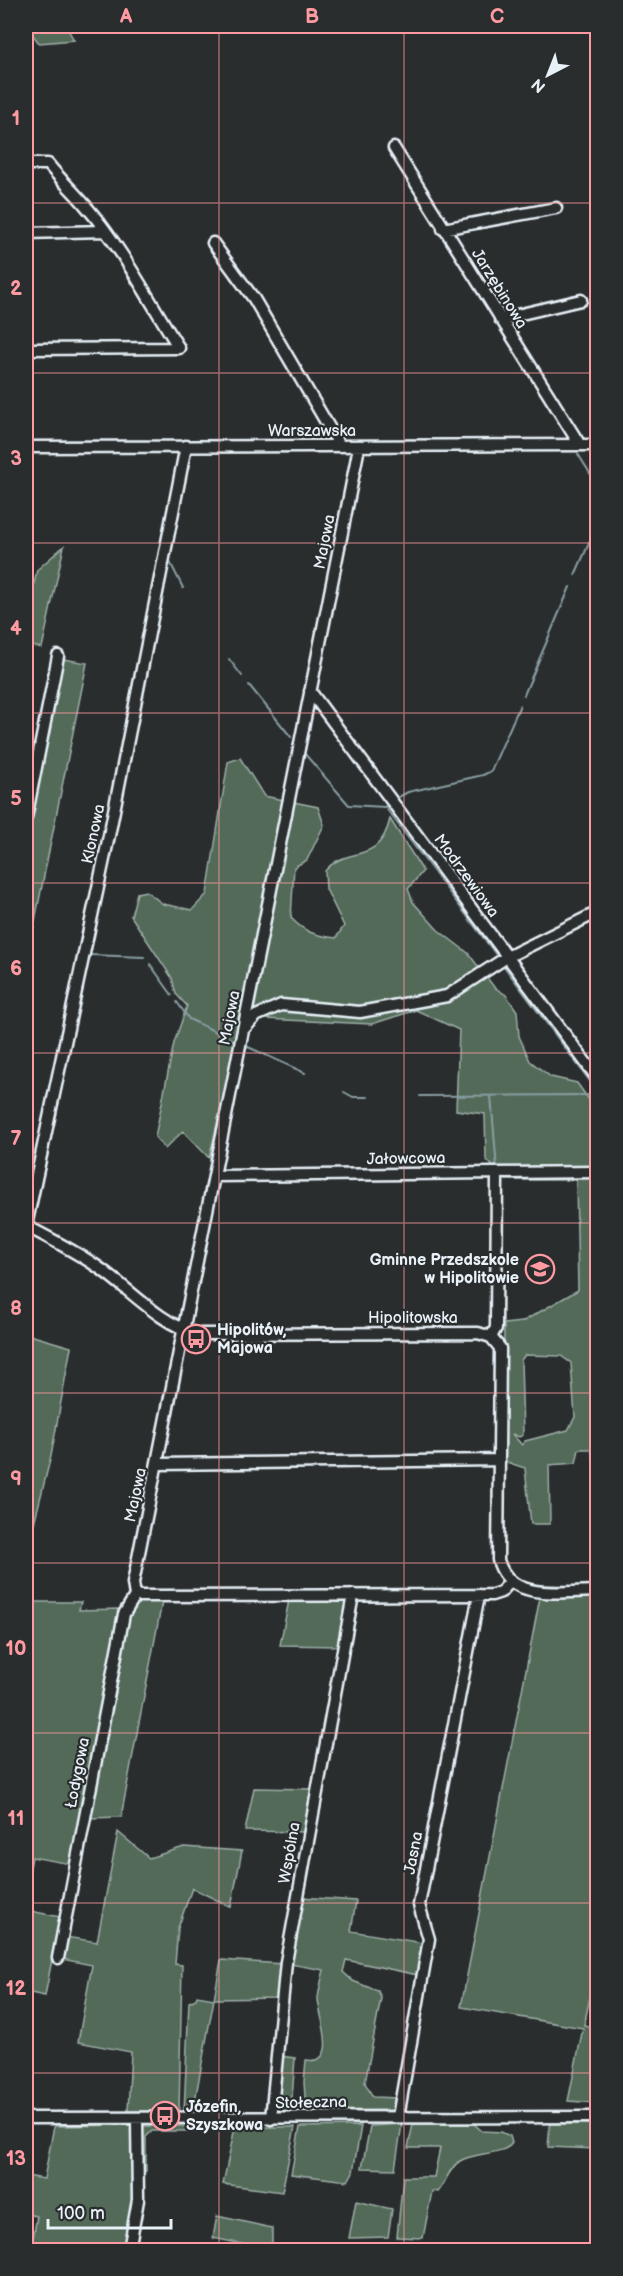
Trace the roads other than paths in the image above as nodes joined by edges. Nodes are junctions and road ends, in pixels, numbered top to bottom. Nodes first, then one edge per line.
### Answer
1 (394, 148) dead end
2 (26, 164) edge
3 (556, 208) dead end
4 (443, 229) junction
5 (105, 231) junction
6 (26, 233) edge
7 (213, 243) dead end
8 (581, 300) dead end
9 (500, 319) junction
10 (26, 349) edge
11 (580, 445) junction
12 (597, 445) edge
13 (186, 446) junction
14 (340, 446) junction
15 (26, 447) edge
16 (359, 447) junction
17 (57, 656) dead end
18 (310, 691) junction
19 (26, 818) edge
20 (597, 912) edge
21 (507, 957) junction
22 (243, 1030) junction
23 (597, 1079) edge
24 (597, 1172) edge
25 (497, 1173) junction
26 (215, 1176) junction
27 (26, 1226) edge
28 (185, 1331) junction
29 (491, 1338) junction
30 (499, 1460) junction
31 (158, 1464) junction
32 (510, 1582) junction
33 (597, 1591) edge
34 (353, 1595) junction
35 (479, 1595) junction
36 (135, 1596) junction
37 (57, 1958) dead end
38 (398, 2117) junction
39 (597, 2117) edge
40 (26, 2118) edge
41 (137, 2119) junction
42 (271, 2119) junction
43 (129, 2250) edge

1 - 4 street, Jarzębinowa
2 - 5 street
3 - 4 street
4 - 9 street, Jarzębinowa
5 - 6 street
5 - 10 street
7 - 14 street
8 - 9 street
9 - 11 street, Jarzębinowa
11 - 12 street, Warszawska
11 - 16 street, Warszawska
13 - 14 street, Warszawska
13 - 15 street, Warszawska
13 - 27 street, Klonowa
14 - 16 street, Warszawska
16 - 18 street, Majowa
17 - 19 street
18 - 21 street, Modrzewiowa
18 - 22 street, Majowa
20 - 21 street
21 - 22 street
21 - 23 street, Modrzewiowa
22 - 26 street, Majowa
24 - 25 street, Jałowcowa
25 - 26 street, Jałowcowa
25 - 29 street
26 - 28 street, Majowa
27 - 28 street, Hipolitowska
28 - 29 street, Hipolitowska
28 - 31 street, Majowa
29 - 30 street
30 - 31 street
30 - 32 street
31 - 36 street, Majowa
32 - 33 street
32 - 35 street
34 - 35 street
34 - 36 street
34 - 42 street, Wspólna
35 - 38 street, Jasna
36 - 37 street, Łodygowa
38 - 39 street, Stołeczna
38 - 42 street, Stołeczna
40 - 41 street, Stołeczna
41 - 42 street, Stołeczna
41 - 43 street

